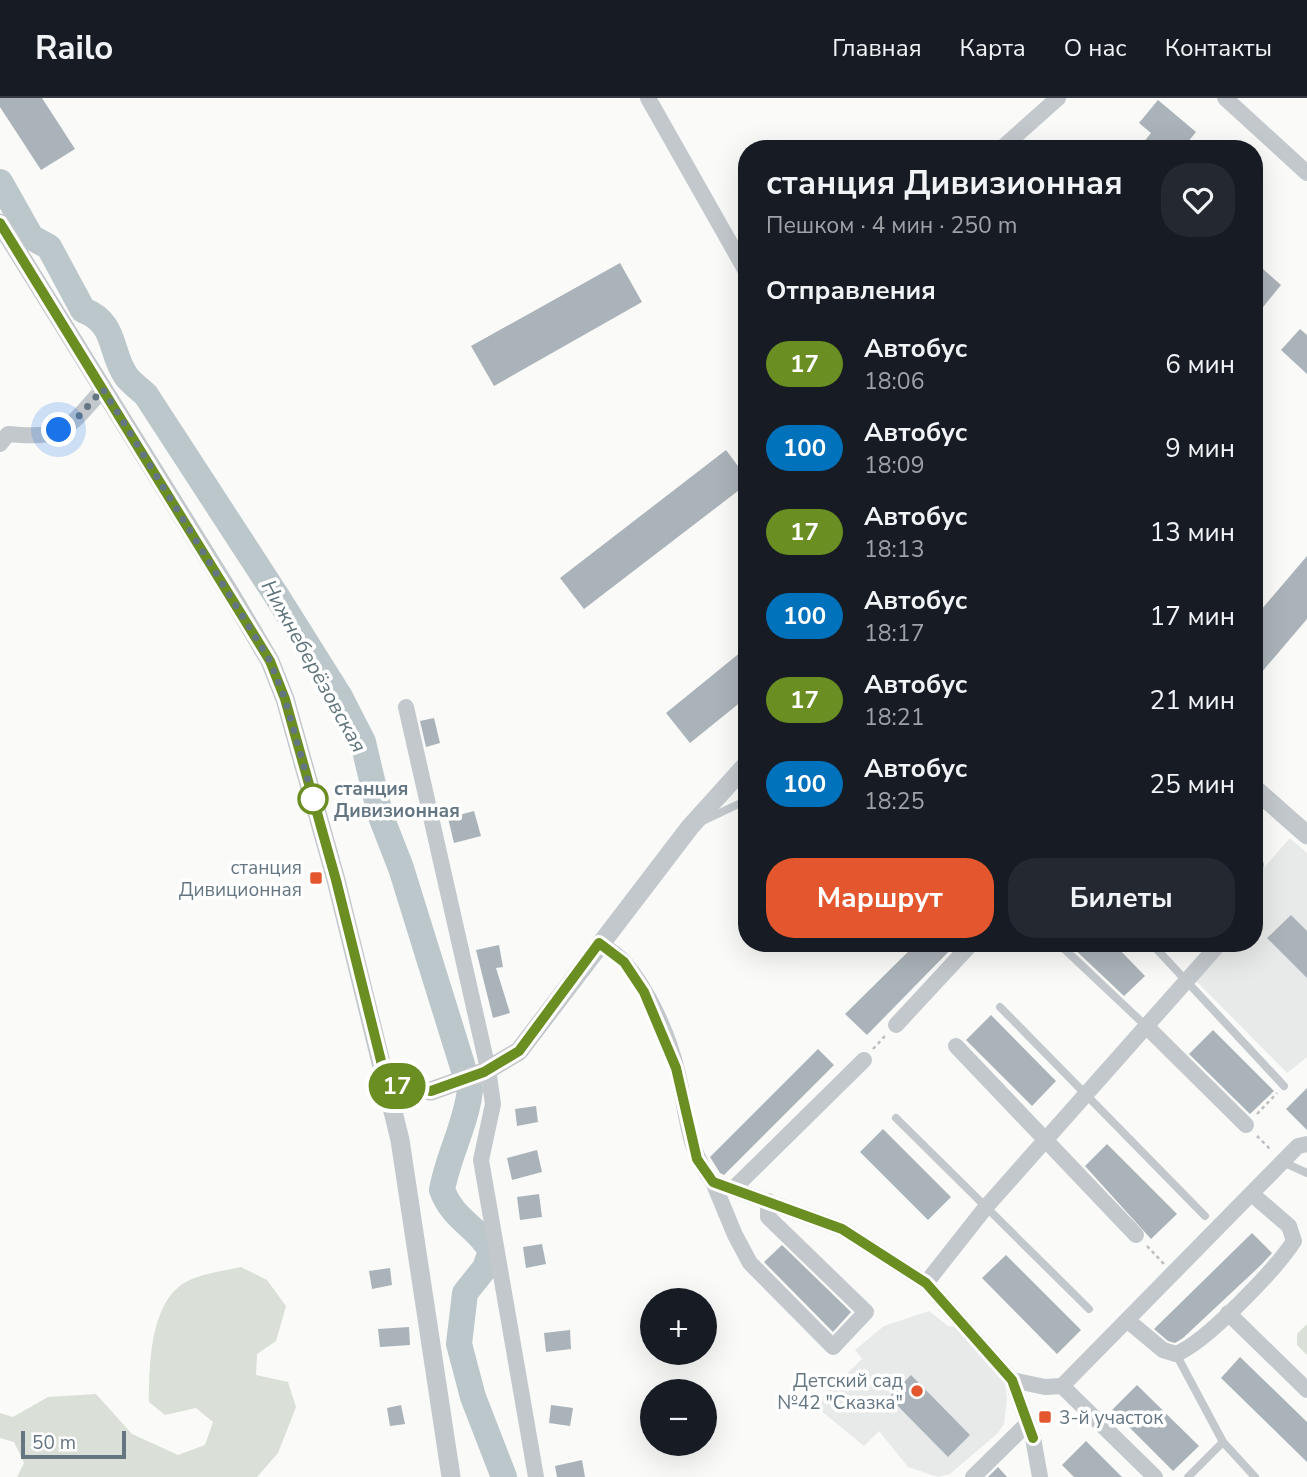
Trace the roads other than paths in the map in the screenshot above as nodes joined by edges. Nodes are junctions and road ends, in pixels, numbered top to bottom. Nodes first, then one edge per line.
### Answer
1 (648, 98) edge
2 (1058, 98) edge
3 (1225, 98) edge
4 (1011, 140) edge
5 (1307, 173) edge
6 (0, 223) edge
7 (738, 257) edge
8 (103, 389) junction
9 (0, 444) edge
10 (405, 707) dead end
11 (738, 774) edge
12 (1263, 796) edge
13 (738, 804) edge
14 (690, 827) junction
15 (1307, 835) edge
16 (599, 943) junction
17 (964, 952) edge
18 (1067, 952) edge
19 (1160, 952) edge
20 (1212, 952) edge
21 (1187, 981) junction
22 (1000, 1007) dead end
23 (895, 1025) road end
24 (1146, 1027) junction
25 (956, 1046) dead end
26 (864, 1060) road end
27 (488, 1069) junction
28 (387, 1085) junction
29 (1284, 1086) road end
30 (1086, 1095) junction
31 (896, 1118) dead end
32 (1246, 1125) road end
33 (1045, 1140) junction
34 (1307, 1144) edge
35 (1284, 1163) junction
36 (1307, 1173) edge
37 (713, 1182) junction
38 (733, 1189) junction
39 (1253, 1195) junction
40 (768, 1201) junction
41 (986, 1207) junction
42 (1205, 1216) dead end
43 (1136, 1235) road end
44 (926, 1283) junction
45 (1089, 1309) dead end
46 (1228, 1313) junction
47 (1127, 1320) junction
48 (1177, 1354) junction
49 (1012, 1380) junction
50 (1062, 1386) junction
51 (1307, 1390) edge
52 (1028, 1423) junction
53 (1223, 1441) junction
54 (451, 1477) edge
55 (536, 1477) edge
56 (973, 1477) edge
57 (1040, 1477) edge
58 (1155, 1477) edge
59 (1188, 1477) edge
60 (1255, 1477) edge

1 - 7 street
2 - 4 street
3 - 5 street
6 - 8 street
8 - 9 street
8 - 28 street
10 - 27 street
11 - 14 street
12 - 15 street
13 - 14 lane
14 - 16 street
16 - 27 street
16 - 37 street
17 - 23 street
18 - 24 lane
19 - 21 lane
20 - 21 street
21 - 24 street
21 - 29 lane
22 - 30 lane
24 - 30 street
24 - 32 street
25 - 33 street
26 - 38 street
27 - 28 street
27 - 55 street
28 - 54 street
30 - 33 street
30 - 42 lane
31 - 41 lane
33 - 41 street
33 - 43 street
34 - 35 street
35 - 36 lane
35 - 39 street
37 - 38 street
37 - 40 street
38 - 40 street
39 - 46 street
39 - 47 street
40 - 44 street
41 - 44 street
41 - 45 lane
44 - 49 street
46 - 48 street
46 - 51 street
47 - 48 street
47 - 50 street
48 - 53 lane
49 - 50 street
49 - 52 street
50 - 58 street
52 - 56 street
52 - 57 street
53 - 59 lane
53 - 60 lane

